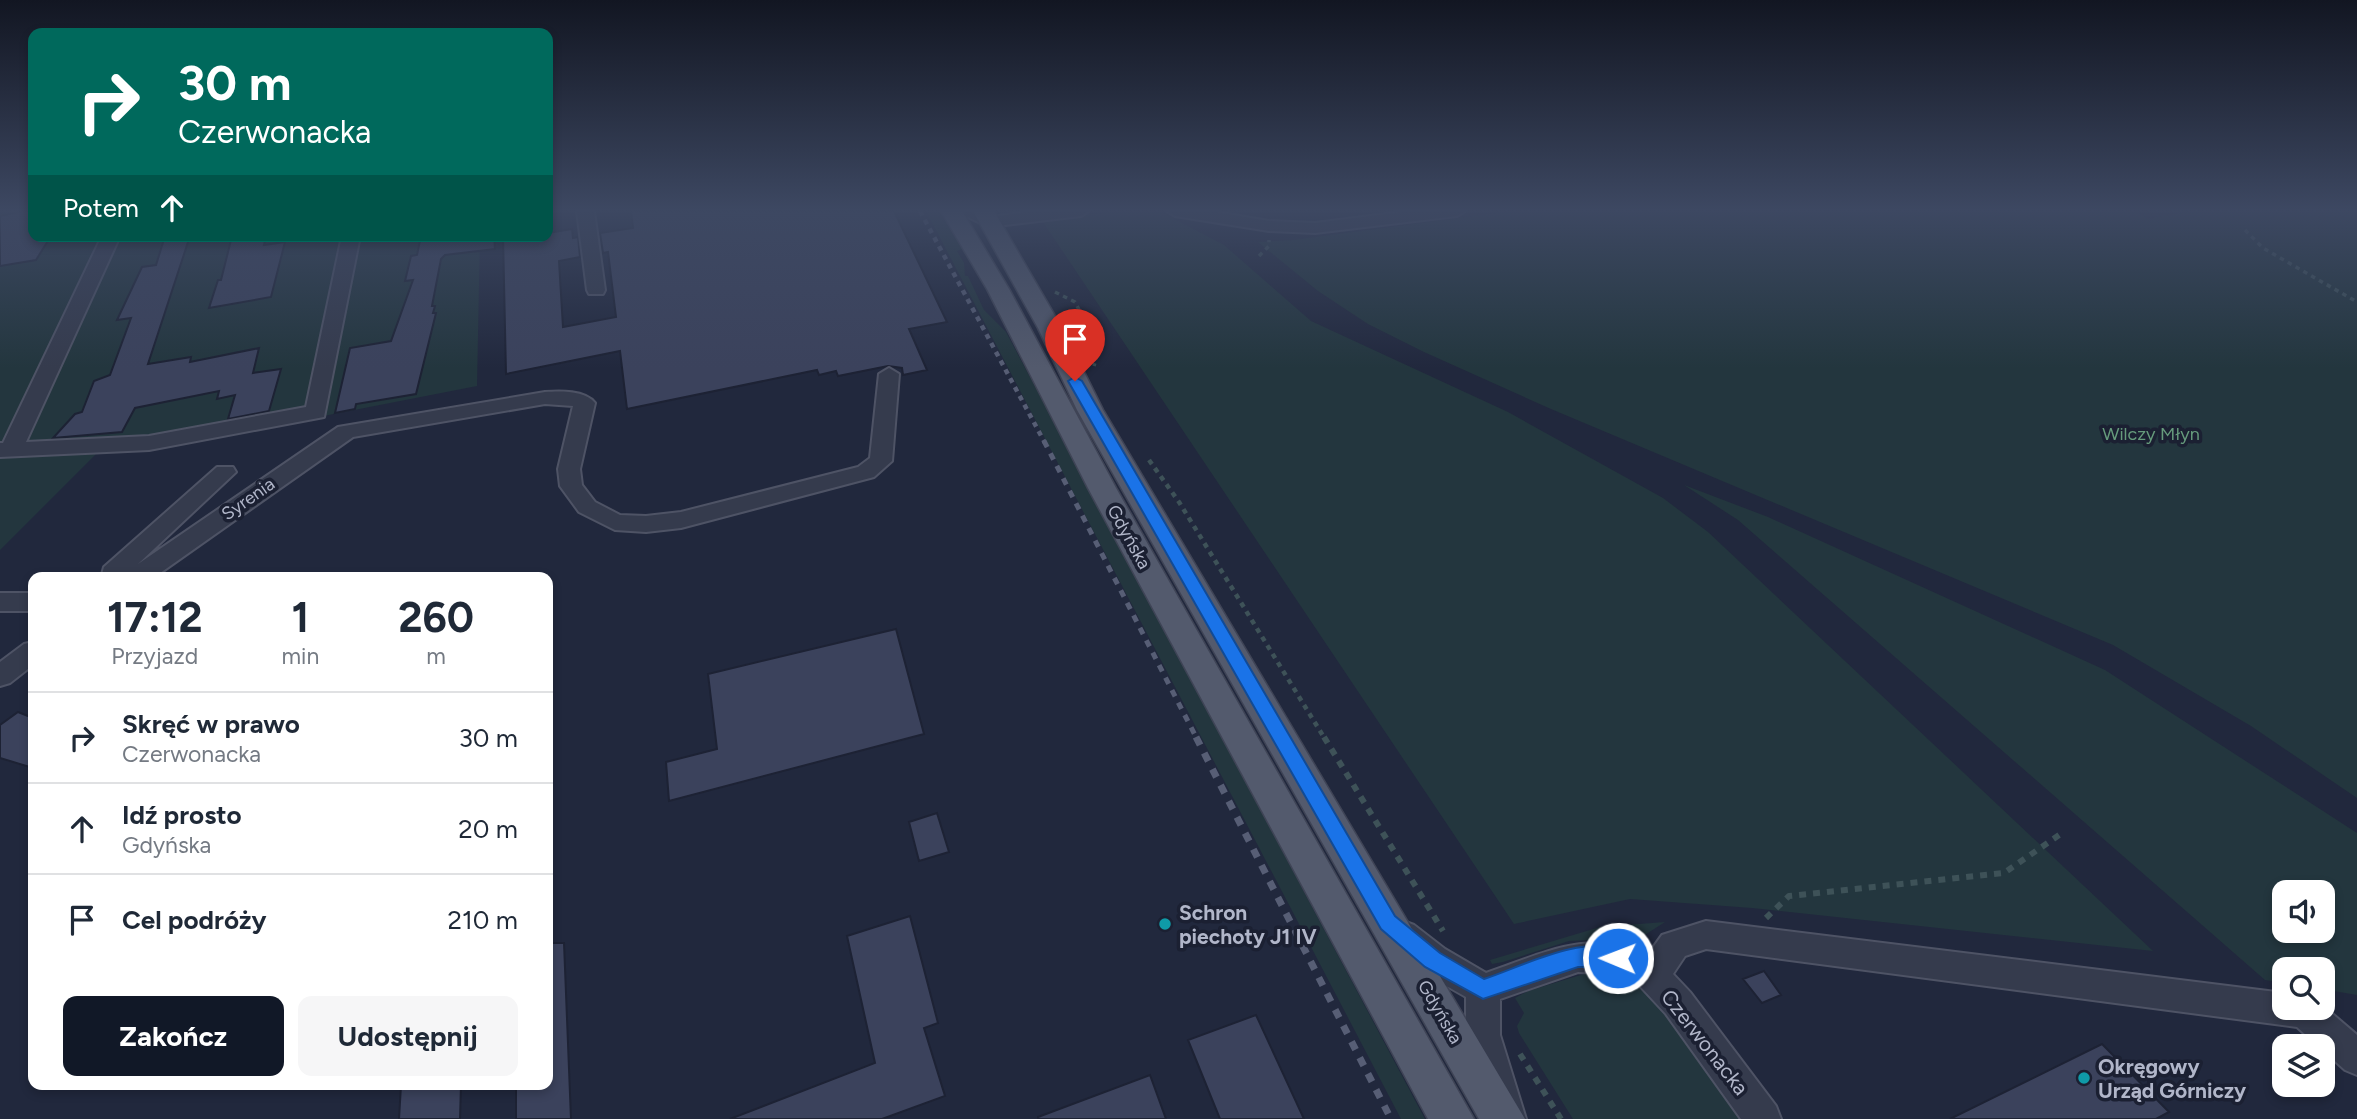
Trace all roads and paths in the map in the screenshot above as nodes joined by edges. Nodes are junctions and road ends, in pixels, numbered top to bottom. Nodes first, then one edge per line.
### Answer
1 (98, 263) edge
2 (346, 263) edge
3 (592, 263) edge
4 (988, 263) edge
5 (1003, 263) edge
6 (2289, 263) edge
7 (596, 290) dead end
8 (1054, 292) dead end
9 (2357, 302) edge
10 (889, 374) dead end
11 (1093, 378) dead end
12 (5, 450) edge
13 (1144, 453) dead end
14 (225, 472) dead end
15 (114, 572) edge
16 (144, 572) edge
17 (0, 602) edge
18 (28, 602) edge
19 (28, 655) edge
20 (0, 676) edge
21 (2062, 833) dead end
22 (1388, 922) junction
23 (1446, 936) dead end
24 (1743, 940) junction
25 (1652, 975) junction
26 (1483, 989) junction
27 (1514, 1045) dead end
28 (2357, 1058) edge
29 (1451, 1119) edge
30 (1503, 1119) edge
31 (1508, 1119) edge
32 (1561, 1119) edge
33 (1763, 1119) edge

1 - 12 street
2 - 12 street
3 - 7 street
4 - 29 main road, Gdyńska
5 - 22 main road, Gdyńska
6 - 9 path
8 - 11 path
10 - 16 street, Syrenia
13 - 23 path
14 - 15 street
17 - 18 street
19 - 20 street
21 - 24 path
22 - 26 street
22 - 30 main road, Gdyńska
24 - 25 street
24 - 28 street
25 - 26 street, Czerwonacka
25 - 33 street, Czerwonacka
26 - 31 street
27 - 32 path

